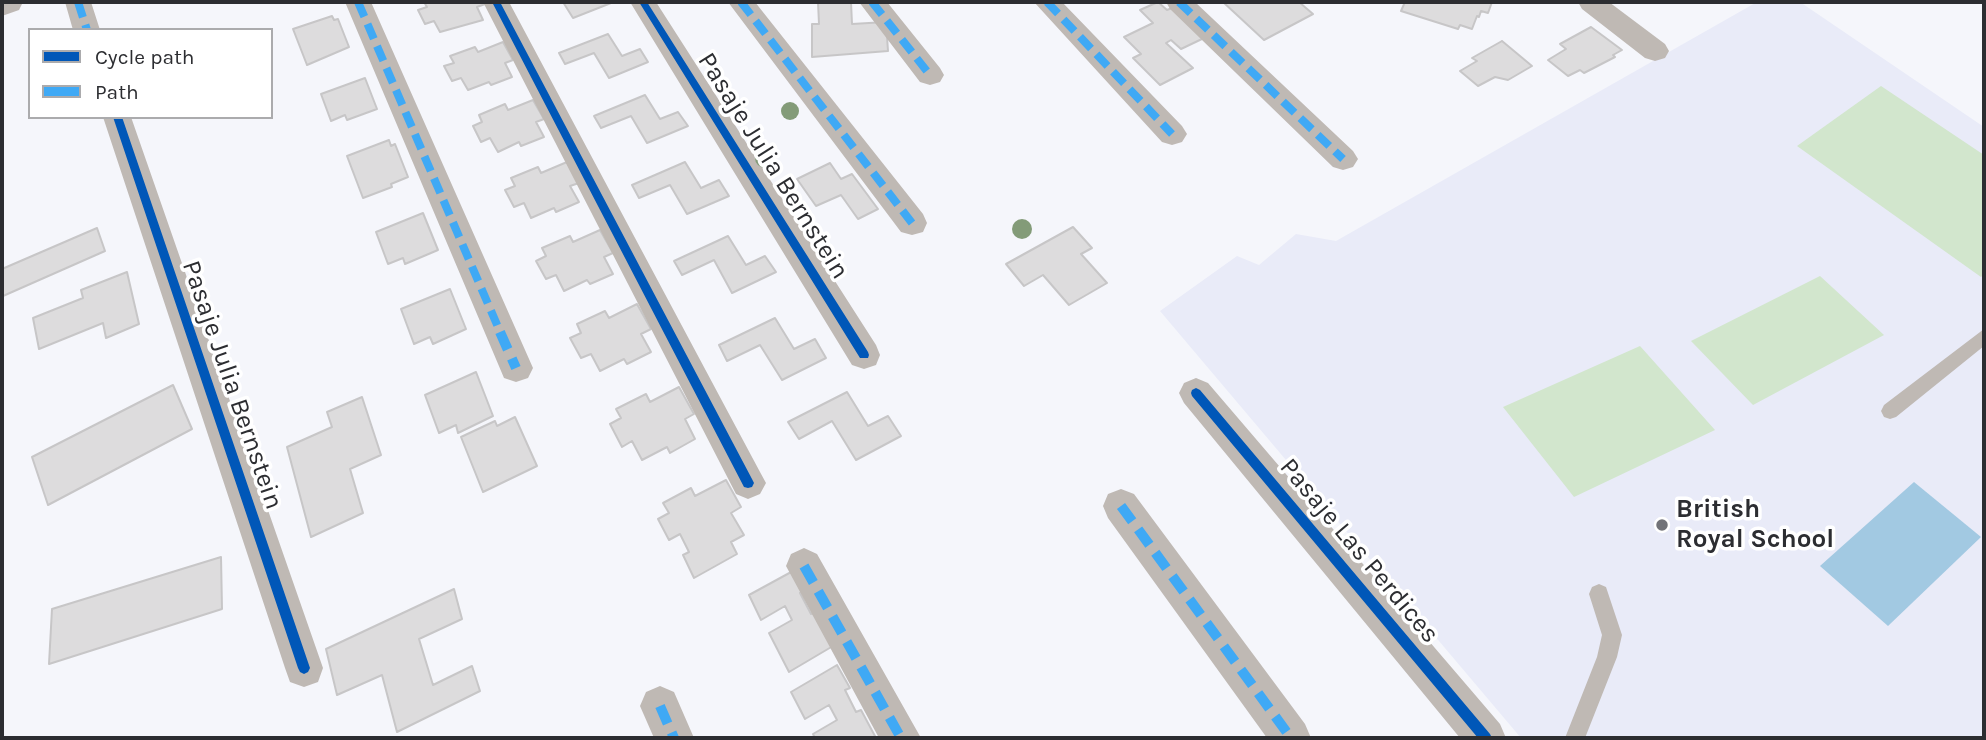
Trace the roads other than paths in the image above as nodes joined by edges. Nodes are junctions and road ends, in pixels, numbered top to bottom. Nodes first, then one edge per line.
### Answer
1 (8, 2) edge
2 (78, 2) edge
3 (358, 2) edge
4 (496, 2) edge
5 (643, 2) edge
6 (741, 2) edge
7 (872, 2) edge
8 (1047, 2) edge
9 (1179, 2) edge
10 (1591, 2) edge
11 (2, 5) edge
12 (87, 28) edge
13 (1655, 51) dead end
14 (930, 75) dead end
15 (118, 119) edge
16 (1172, 134) dead end
17 (1343, 159) dead end
18 (912, 223) dead end
19 (1984, 336) edge
20 (864, 355) dead end
21 (516, 368) dead end
22 (1196, 393) dead end
23 (1890, 411) dead end
24 (748, 483) dead end
25 (1121, 506) dead end
26 (804, 566) dead end
27 (1599, 594) dead end
28 (304, 668) dead end
29 (901, 738) edge
30 (1291, 738) edge
31 (1486, 738) edge
32 (1575, 738) edge

1 - 11 street
2 - 12 street
3 - 21 street
4 - 24 street
5 - 20 street, Pasaje Julia Bernstein
6 - 18 street
7 - 14 street
8 - 16 street
9 - 17 street
10 - 13 street
15 - 28 street, Pasaje Julia Bernstein
19 - 23 lane
22 - 31 street, Pasaje Las Perdices
25 - 30 street
26 - 29 street
27 - 32 lane

